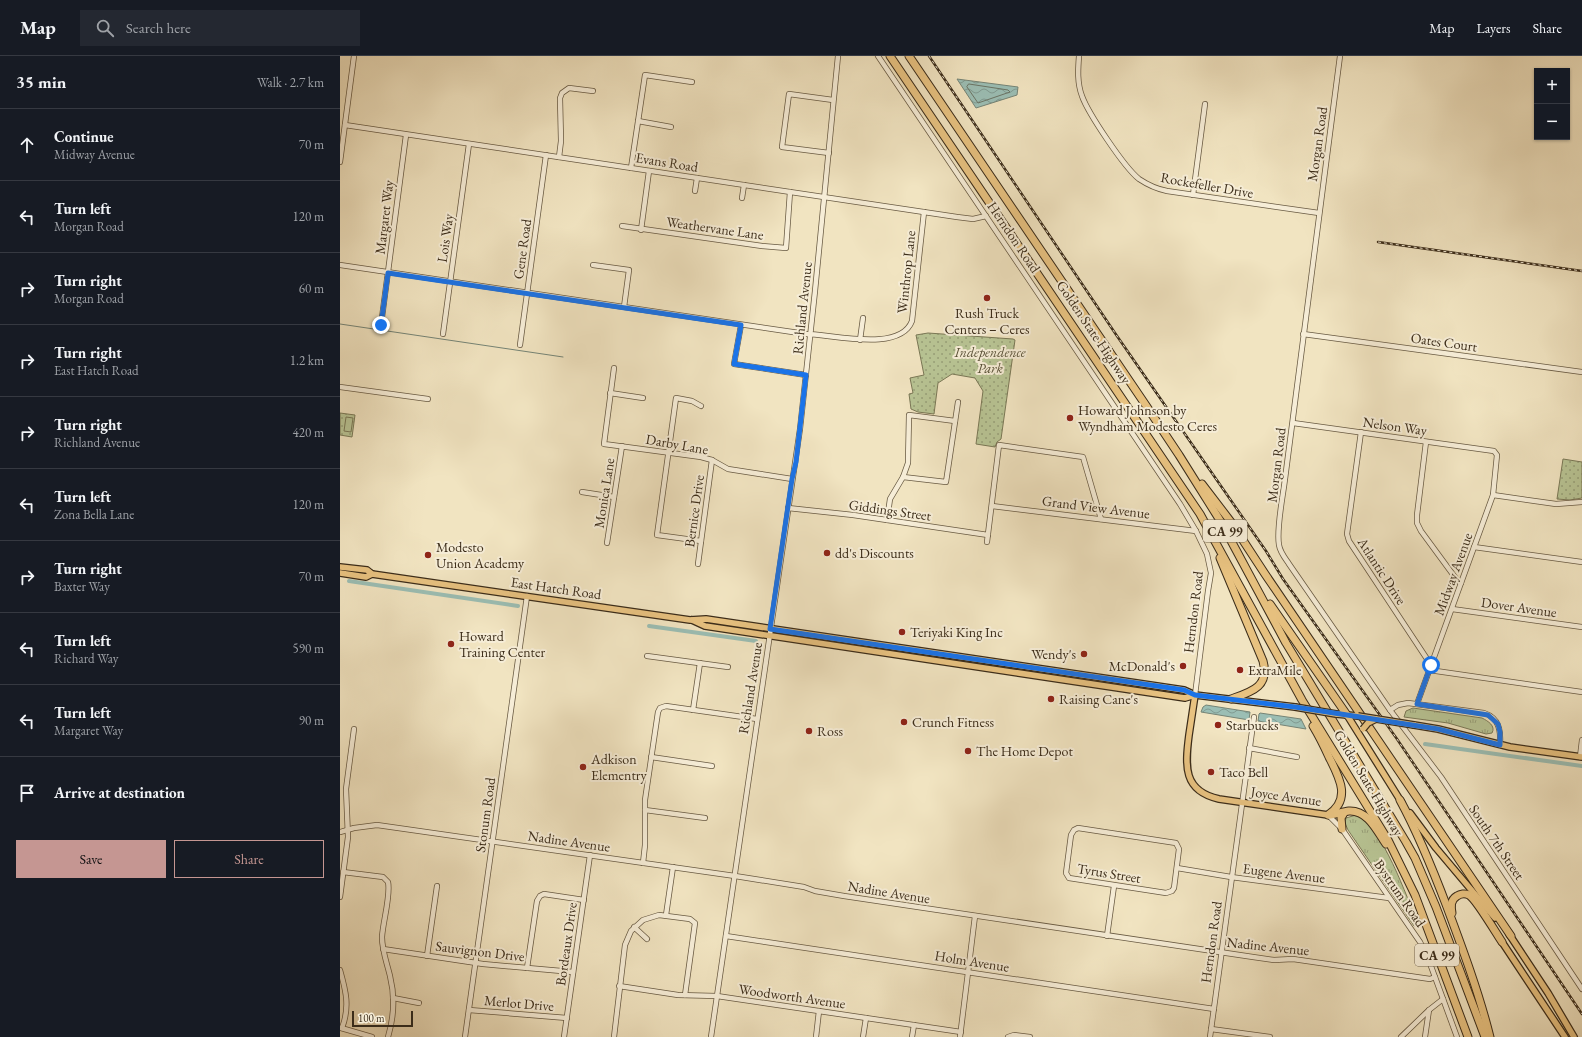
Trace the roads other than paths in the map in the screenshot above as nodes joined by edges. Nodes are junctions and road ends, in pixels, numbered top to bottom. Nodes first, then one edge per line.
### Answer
1 (354, 56) edge
2 (838, 56) edge
3 (878, 56) edge
4 (890, 56) edge
5 (908, 56) edge
6 (1079, 56) edge
7 (1340, 56) edge
8 (692, 82) dead end
9 (593, 91) dead end
10 (834, 100) junction
11 (1205, 104) dead end
12 (638, 121) junction
13 (345, 125) junction
14 (671, 127) dead end
15 (406, 135) junction
16 (469, 144) junction
17 (829, 153) junction
18 (546, 156) junction
19 (559, 157) junction
20 (340, 162) edge
21 (631, 168) junction
22 (649, 171) junction
23 (698, 178) junction
24 (744, 185) junction
25 (696, 191) dead end
26 (790, 192) junction
27 (1193, 195) junction
28 (824, 197) junction
29 (742, 198) dead end
30 (924, 212) junction
31 (1319, 213) junction
32 (986, 216) junction
33 (622, 226) dead end
34 (641, 230) junction
35 (340, 265) edge
36 (593, 265) dead end
37 (388, 273) junction
38 (451, 282) junction
39 (527, 292) junction
40 (624, 307) junction
41 (863, 318) dead end
42 (381, 325) dead end
43 (741, 325) junction
44 (443, 334) dead end
45 (811, 334) junction
46 (1304, 334) junction
47 (860, 340) junction
48 (520, 345) dead end
49 (614, 368) dead end
50 (1582, 372) edge
51 (806, 375) junction
52 (340, 386) edge
53 (610, 394) junction
54 (643, 398) dead end
55 (428, 399) dead end
56 (958, 402) dead end
57 (701, 406) dead end
58 (955, 420) junction
59 (1293, 423) junction
60 (1361, 432) junction
61 (1426, 442) junction
62 (622, 446) junction
63 (1494, 451) joint
64 (668, 452) junction
65 (1179, 455) junction
66 (712, 460) junction
67 (903, 477) junction
68 (792, 479) junction
69 (582, 492) dead end
70 (1493, 495) junction
71 (614, 497) junction
72 (1582, 502) edge
73 (992, 506) junction
74 (788, 508) junction
75 (1100, 519) junction
76 (887, 520) junction
77 (1196, 531) junction
78 (988, 535) junction
79 (1213, 537) junction
80 (701, 541) junction
81 (987, 542) dead end
82 (607, 543) dead end
83 (1474, 546) junction
84 (1582, 562) edge
85 (698, 564) dead end
86 (340, 567) edge
87 (1245, 567) junction
88 (340, 573) edge
89 (372, 574) junction
90 (1461, 583) junction
91 (528, 596) junction
92 (1452, 609) junction
93 (690, 620) junction
94 (1582, 627) edge
95 (770, 629) junction
96 (770, 636) junction
97 (647, 656) dead end
98 (700, 663) junction
99 (1431, 665) junction
100 (728, 667) dead end
101 (1430, 670) junction
102 (1582, 692) edge
103 (1195, 695) junction
104 (1230, 699) junction
105 (1302, 700) junction
106 (1417, 704) junction
107 (693, 710) junction
108 (1390, 710) junction
109 (1347, 715) junction
110 (1254, 718) dead end
111 (757, 719) junction
112 (1376, 719) junction
113 (354, 729) dead end
114 (1582, 740) edge
115 (1364, 743) junction
116 (1500, 745) junction
117 (1250, 748) junction
118 (651, 757) junction
119 (1297, 757) dead end
120 (1581, 757) edge
121 (712, 766) dead end
122 (1400, 800) junction
123 (1242, 802) junction
124 (644, 810) junction
125 (1344, 813) junction
126 (1328, 815) junction
127 (705, 818) dead end
128 (349, 829) junction
129 (1342, 829) junction
130 (340, 832) edge
131 (492, 841) junction
132 (590, 855) junction
133 (643, 863) junction
134 (673, 867) junction
135 (1176, 868) junction
136 (344, 872) junction
137 (1405, 873) junction
138 (735, 876) junction
139 (1232, 877) junction
140 (437, 886) dead end
141 (1114, 886) junction
142 (340, 897) edge
143 (1389, 898) junction
144 (584, 900) junction
145 (666, 915) junction
146 (976, 916) junction
147 (634, 927) junction
148 (1455, 927) junction
149 (726, 936) junction
150 (1107, 936) junction
151 (1511, 936) junction
152 (647, 939) dead end
153 (1502, 942) joint
154 (383, 949) junction
155 (1221, 952) junction
156 (427, 956) junction
157 (476, 962) junction
158 (527, 968) junction
159 (340, 970) edge
160 (573, 972) junction
161 (968, 972) junction
162 (1435, 977) junction
163 (619, 986) junction
164 (1582, 989) edge
165 (685, 995) junction
166 (717, 996) junction
167 (394, 998) junction
168 (1443, 999) junction
169 (419, 1004) dead end
170 (1214, 1009) junction
171 (469, 1010) junction
172 (1429, 1010) junction
173 (819, 1011) junction
174 (567, 1018) junction
175 (866, 1018) junction
176 (914, 1025) junction
177 (341, 1028) edge
178 (1211, 1028) junction
179 (961, 1034) edge
180 (372, 1037) edge
181 (388, 1037) edge
182 (465, 1037) edge
183 (564, 1037) edge
184 (614, 1037) edge
185 (711, 1037) edge
186 (816, 1037) edge
187 (863, 1037) edge
188 (912, 1037) edge
189 (1009, 1037) edge
190 (1030, 1037) edge
191 (1210, 1037) edge
192 (1270, 1037) edge
193 (1401, 1037) edge
194 (1425, 1037) edge
195 (1457, 1037) edge
196 (1468, 1037) edge
197 (1485, 1037) edge
198 (1490, 1037) edge
199 (1565, 1037) edge
200 (1574, 1037) edge

1 - 13 street
2 - 10 street, Richland Avenue
3 - 32 street, Herndon Road
4 - 79 highway, Golden State Highway / CA 99
5 - 65 highway, Golden State Highway / CA 99
6 - 27 street, Rockefeller Drive
7 - 31 street, Morgan Road
8 - 12 street
9 - 19 street
10 - 17 street, Richland Avenue
10 - 17 street
11 - 27 street
12 - 14 street
12 - 21 street
13 - 15 street, Evans Road
13 - 20 street
15 - 16 street, Evans Road
15 - 37 street, Margaret Way
16 - 18 street, Evans Road
16 - 38 street, Lois Way
17 - 28 street, Richland Avenue
18 - 19 street, Evans Road
18 - 39 street, Gene Road
19 - 21 street, Evans Road
21 - 22 street, Evans Road
22 - 23 street, Evans Road
22 - 34 street
23 - 24 street, Evans Road
23 - 25 street
24 - 26 street, Evans Road
24 - 29 street
26 - 28 street, Evans Road
26 - 34 street, Weathervane Lane
27 - 31 street, Rockefeller Drive
28 - 30 street, Evans Road
28 - 45 street, Richland Avenue
30 - 32 street, Evans Road
30 - 47 street, Winthrop Lane
31 - 46 street, Morgan Road
32 - 77 street, Herndon Road
33 - 34 street, Weathervane Lane
35 - 37 street, Winthrop Lane
36 - 40 street
37 - 38 street, Winthrop Lane
37 - 42 street, Margaret Way
38 - 39 street, Winthrop Lane
38 - 44 street, Lois Way
39 - 40 street, Winthrop Lane
39 - 48 street, Gene Road
40 - 43 street, Winthrop Lane
41 - 47 street
43 - 45 street, Winthrop Lane
43 - 51 street
45 - 47 street, Winthrop Lane
45 - 51 street, Richland Avenue
46 - 50 street, Oates Court
46 - 59 street, Morgan Road
49 - 53 street
51 - 68 street, Richland Avenue
52 - 55 street
53 - 54 street
53 - 62 street, Darby Lane
56 - 58 street
57 - 64 street
58 - 67 street
58 - 67 street
59 - 60 street, Nelson Way
59 - 108 street, Morgan Road
60 - 61 street, Nelson Way
60 - 99 street, Atlantic Drive
61 - 63 street, Nelson Way
61 - 90 street
62 - 64 street, Darby Lane
62 - 71 street, Monica Lane
63 - 70 street, Midway Avenue
64 - 66 street, Darby Lane
64 - 80 street
65 - 87 highway, Golden State Highway / CA 99
65 - 151 highway
66 - 68 street, Darby Lane
66 - 80 street, Bernice Drive
67 - 76 street
68 - 74 street, Richland Avenue
69 - 71 street
70 - 72 street
70 - 83 street, Midway Avenue
71 - 82 street, Monica Lane
73 - 75 street, Grand View Avenue
73 - 75 street
73 - 78 street
74 - 76 street, Giddings Street
74 - 95 street, Richland Avenue
75 - 77 street, Grand View Avenue
76 - 78 street, Giddings Street
77 - 103 street, Herndon Road
78 - 81 street
79 - 104 highway
79 - 105 highway, Golden State Highway / CA 99
80 - 85 street, Bernice Drive
83 - 84 street
83 - 90 street, Midway Avenue
86 - 89 main road, East Hatch Road
87 - 109 highway
87 - 197 highway, Golden State Highway / CA 99
88 - 89 main road, East Hatch Road
89 - 91 main road, East Hatch Road
90 - 92 street, Midway Avenue
91 - 93 main road, East Hatch Road
91 - 131 street, Stonum Road
92 - 94 street, Dover Avenue
92 - 99 street, Midway Avenue
93 - 95 main road, East Hatch Road
93 - 96 main road, East Hatch Road
95 - 96 street, Richland Avenue
95 - 103 main road, East Hatch Road
96 - 103 main road, East Hatch Road
96 - 111 street, Richland Avenue
97 - 98 street
98 - 100 street
98 - 107 street
99 - 101 street, Midway Avenue
101 - 102 street
101 - 106 street, Midway Avenue
103 - 104 main road, East Hatch Road
103 - 123 main road, Herndon Road
104 - 109 main road, East Hatch Road, bridge
105 - 126 highway
105 - 137 highway, Golden State Highway / CA 99
106 - 108 street
106 - 116 street
107 - 111 street
107 - 118 street
108 - 164 street, South 7th Street
109 - 112 main road, East Hatch Road, bridge
109 - 115 main road
110 - 117 street, Herndon Road
111 - 138 street, Richland Avenue
112 - 115 main road, bridge
112 - 116 main road, East Hatch Road, bridge
113 - 128 street
114 - 120 street
115 - 122 main road
116 - 120 main road, East Hatch Road
117 - 119 street
117 - 123 street, Herndon Road
118 - 121 street
118 - 124 street
122 - 148 highway
122 - 151 main road
123 - 126 main road, Joyce Avenue
123 - 139 street, Herndon Road
124 - 127 street
124 - 133 street
125 - 126 highway
125 - 129 highway
125 - 137 highway
126 - 129 street, Bystrum Road
128 - 130 street, Nadine Avenue
128 - 131 street, Nadine Avenue
128 - 136 street
129 - 143 street, Bystrum Road
131 - 132 street, Nadine Avenue
131 - 157 street, Stonum Road
132 - 133 street, Nadine Avenue
132 - 144 street, Bordeaux Drive
133 - 134 street, Nadine Avenue
134 - 138 street, Nadine Avenue
134 - 145 street
135 - 139 street, Eugene Avenue
135 - 141 street, Tyrus Street
135 - 141 street, Tyrus Street
136 - 142 street
136 - 154 street
137 - 196 highway, Golden State Highway / CA 99
138 - 146 street, Nadine Avenue
138 - 149 street, Richland Avenue
139 - 143 street, Eugene Avenue
139 - 155 street, Herndon Road
140 - 156 street
141 - 150 street
143 - 162 street, Bystrum Road
144 - 158 street
144 - 160 street, Bordeaux Drive
145 - 147 street
145 - 165 street
146 - 150 street, Nadine Avenue
146 - 161 street
147 - 152 street
147 - 163 street
148 - 153 highway
148 - 198 highway
149 - 161 street, Holm Avenue
149 - 166 street, Richland Avenue
150 - 155 street, Nadine Avenue
151 - 200 main road
153 - 199 main road
154 - 156 street, Sauvignon Drive
154 - 167 street
155 - 162 street, Nadine Avenue
155 - 170 street, Herndon Road
156 - 157 street, Sauvignon Drive
157 - 158 street, Sauvignon Drive
157 - 171 street, Stonum Road
158 - 160 street, Sauvignon Drive
159 - 177 street
160 - 174 street, Bordeaux Drive
161 - 170 street, Holm Avenue
161 - 179 street
162 - 168 street, Bystrum Road
163 - 165 street, Woodworth Avenue
163 - 184 street
165 - 166 street, Woodworth Avenue
166 - 173 street, Woodworth Avenue
166 - 185 street, Richland Avenue
167 - 169 street
167 - 181 street
168 - 172 street
168 - 195 street, Bystrum Road
170 - 178 street, Herndon Road
171 - 174 street, Merlot Drive
171 - 182 street, Stonum Road
172 - 193 street
172 - 194 street
173 - 175 street, Woodworth Avenue
173 - 186 street
174 - 183 street, Bordeaux Drive
175 - 176 street, Woodworth Avenue
175 - 187 street
176 - 179 street, Woodworth Avenue
176 - 188 street
177 - 180 street
178 - 191 street, Herndon Road
178 - 192 street
189 - 190 street

